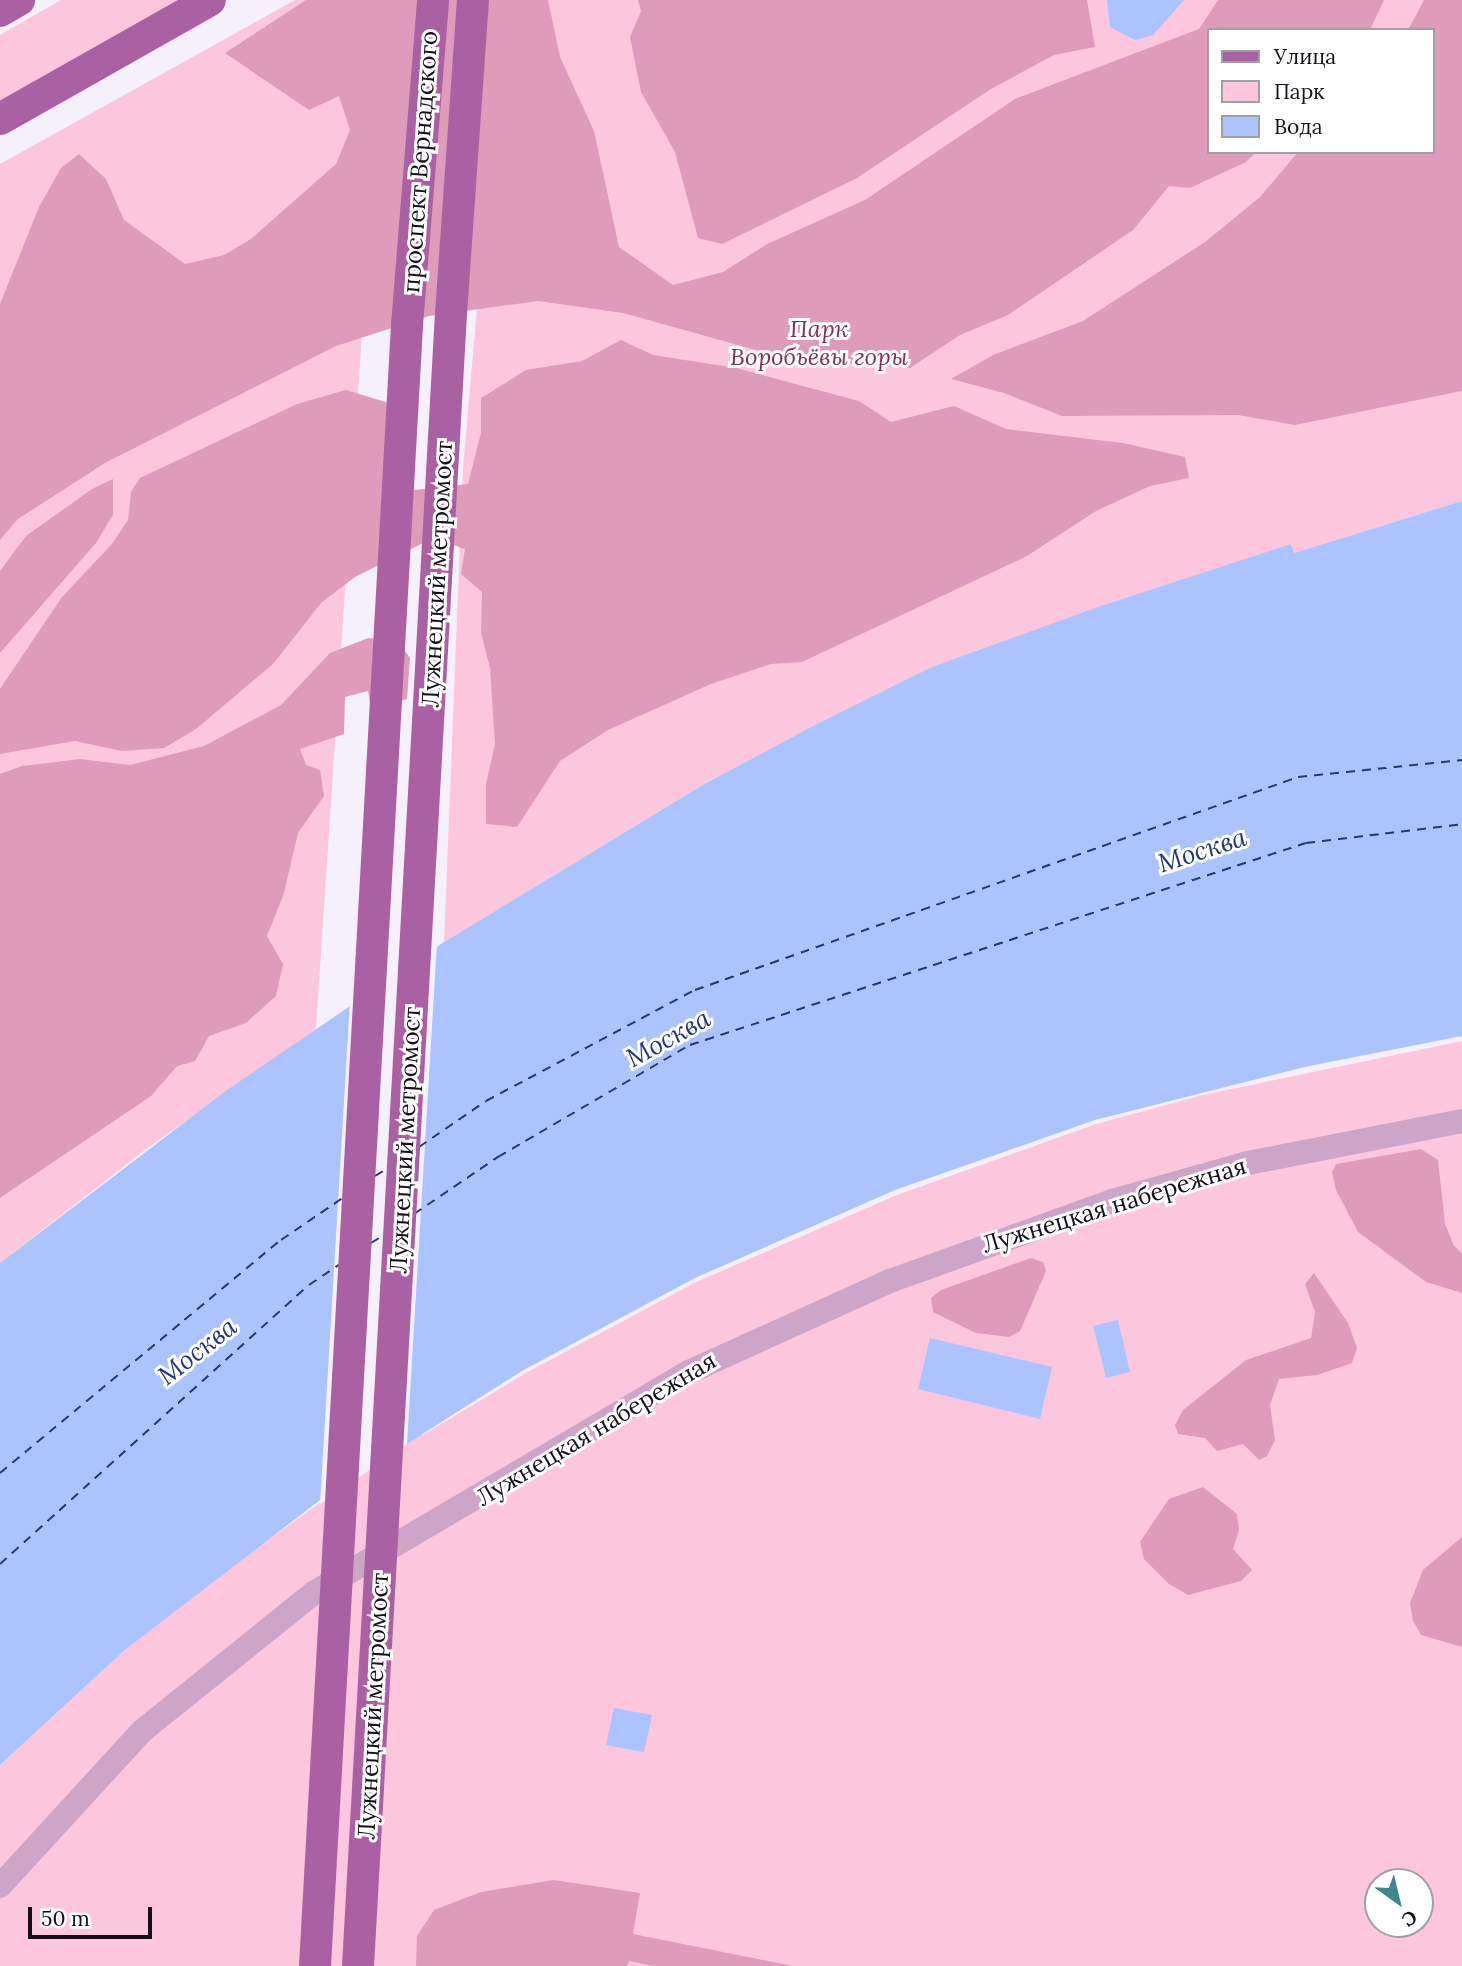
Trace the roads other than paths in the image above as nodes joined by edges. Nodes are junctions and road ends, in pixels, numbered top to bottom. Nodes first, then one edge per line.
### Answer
1 (19, 0) edge
2 (210, 0) edge
3 (433, 0) edge
4 (473, 0) edge
5 (0, 11) edge
6 (0, 119) edge
7 (451, 314) joint
8 (407, 325) joint
9 (1462, 1121) edge
10 (0, 1886) edge
11 (315, 1966) edge
12 (358, 1966) edge

1 - 5 main road
2 - 6 main road
3 - 8 main road, проспект Вернадского
4 - 7 main road, проспект Вернадского
7 - 12 main road, Лужнецкий метромост, bridge
8 - 11 main road, Лужнецкий метромост, bridge
9 - 10 street, Лужнецкая набережная

